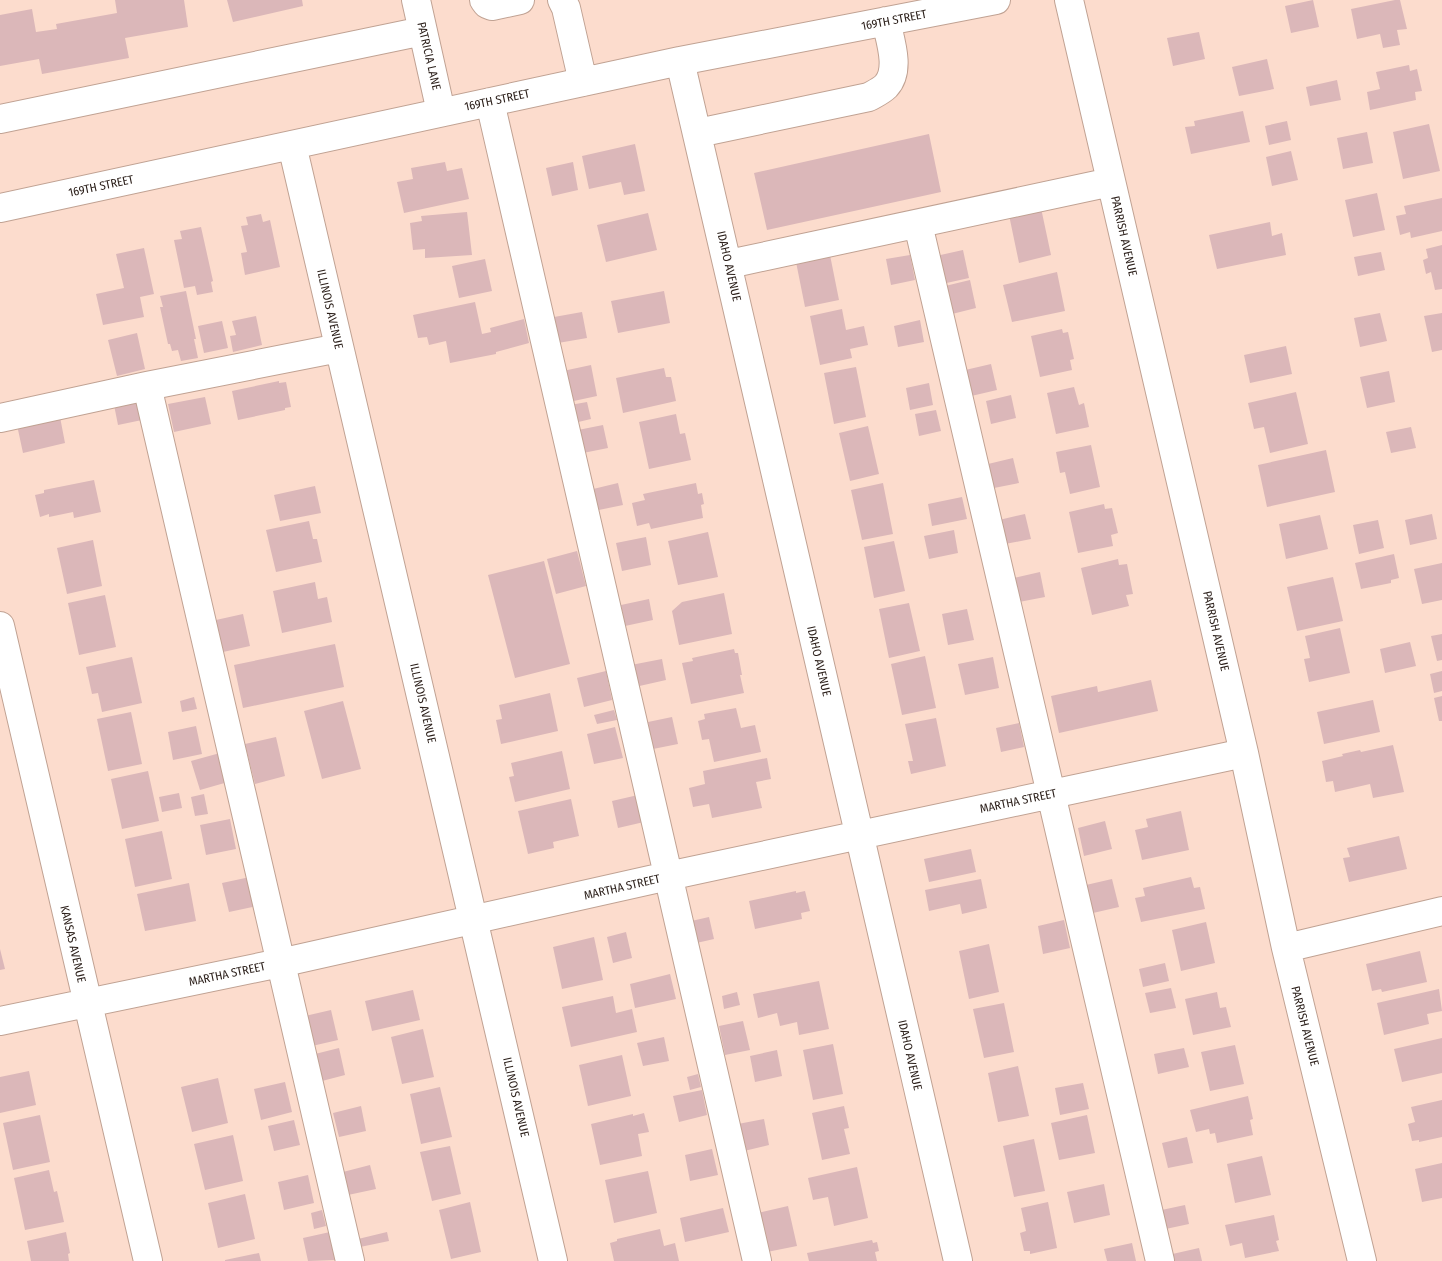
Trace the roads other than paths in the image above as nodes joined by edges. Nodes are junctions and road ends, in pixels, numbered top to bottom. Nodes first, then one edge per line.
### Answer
1 (416, 0) edge
2 (484, 0) edge
3 (520, 0) edge
4 (562, 0) edge
5 (996, 0) edge
6 (1069, 0) edge
7 (886, 21) junction
8 (423, 31) junction
9 (680, 61) junction
10 (583, 82) junction
11 (490, 102) junction
12 (441, 112) junction
13 (0, 119) edge
14 (698, 133) junction
15 (292, 145) junction
16 (1111, 182) junction
17 (0, 208) edge
18 (918, 224) junction
19 (729, 264) junction
20 (339, 348) junction
21 (147, 386) junction
22 (0, 418) edge
23 (0, 626) edge
24 (1244, 753) junction
25 (1051, 794) junction
26 (859, 835) junction
27 (668, 876) junction
28 (1442, 912) edge
29 (475, 920) junction
30 (1286, 948) junction
31 (280, 963) junction
32 (87, 1002) junction
33 (0, 1021) edge
34 (148, 1261) edge
35 (350, 1261) edge
36 (554, 1261) edge
37 (757, 1261) edge
38 (958, 1261) edge
39 (1160, 1261) edge
40 (1362, 1261) edge

1 - 8 street, PATRICIA LANE
2 - 3 street
4 - 10 street
5 - 7 street, 169TH STREET
6 - 16 street, PARRISH AVENUE
7 - 9 street, 169TH STREET
7 - 14 street
8 - 12 street, PATRICIA LANE
8 - 13 street
9 - 10 street, 169TH STREET
9 - 14 street, IDAHO AVENUE
10 - 11 street, 169TH STREET
11 - 12 street, 169TH STREET
11 - 27 street
12 - 15 street, 169TH STREET
14 - 19 street, IDAHO AVENUE
15 - 17 street, 169TH STREET
15 - 20 street, ILLINOIS AVENUE
16 - 18 street
16 - 24 street, PARRISH AVENUE
18 - 19 street
18 - 25 street
19 - 26 street, IDAHO AVENUE
20 - 21 street
20 - 29 street, ILLINOIS AVENUE
21 - 22 street
21 - 31 street
23 - 32 street, KANSAS AVENUE
24 - 25 street, MARTHA STREET
24 - 30 street, PARRISH AVENUE
25 - 26 street, MARTHA STREET
25 - 39 street
26 - 27 street, MARTHA STREET
26 - 38 street, IDAHO AVENUE
27 - 29 street, MARTHA STREET
27 - 37 street
28 - 30 street
29 - 31 street, MARTHA STREET
29 - 36 street, ILLINOIS AVENUE
30 - 40 street, PARRISH AVENUE
31 - 32 street, MARTHA STREET
31 - 35 street
32 - 33 street, MARTHA STREET
32 - 34 street, KANSAS AVENUE

